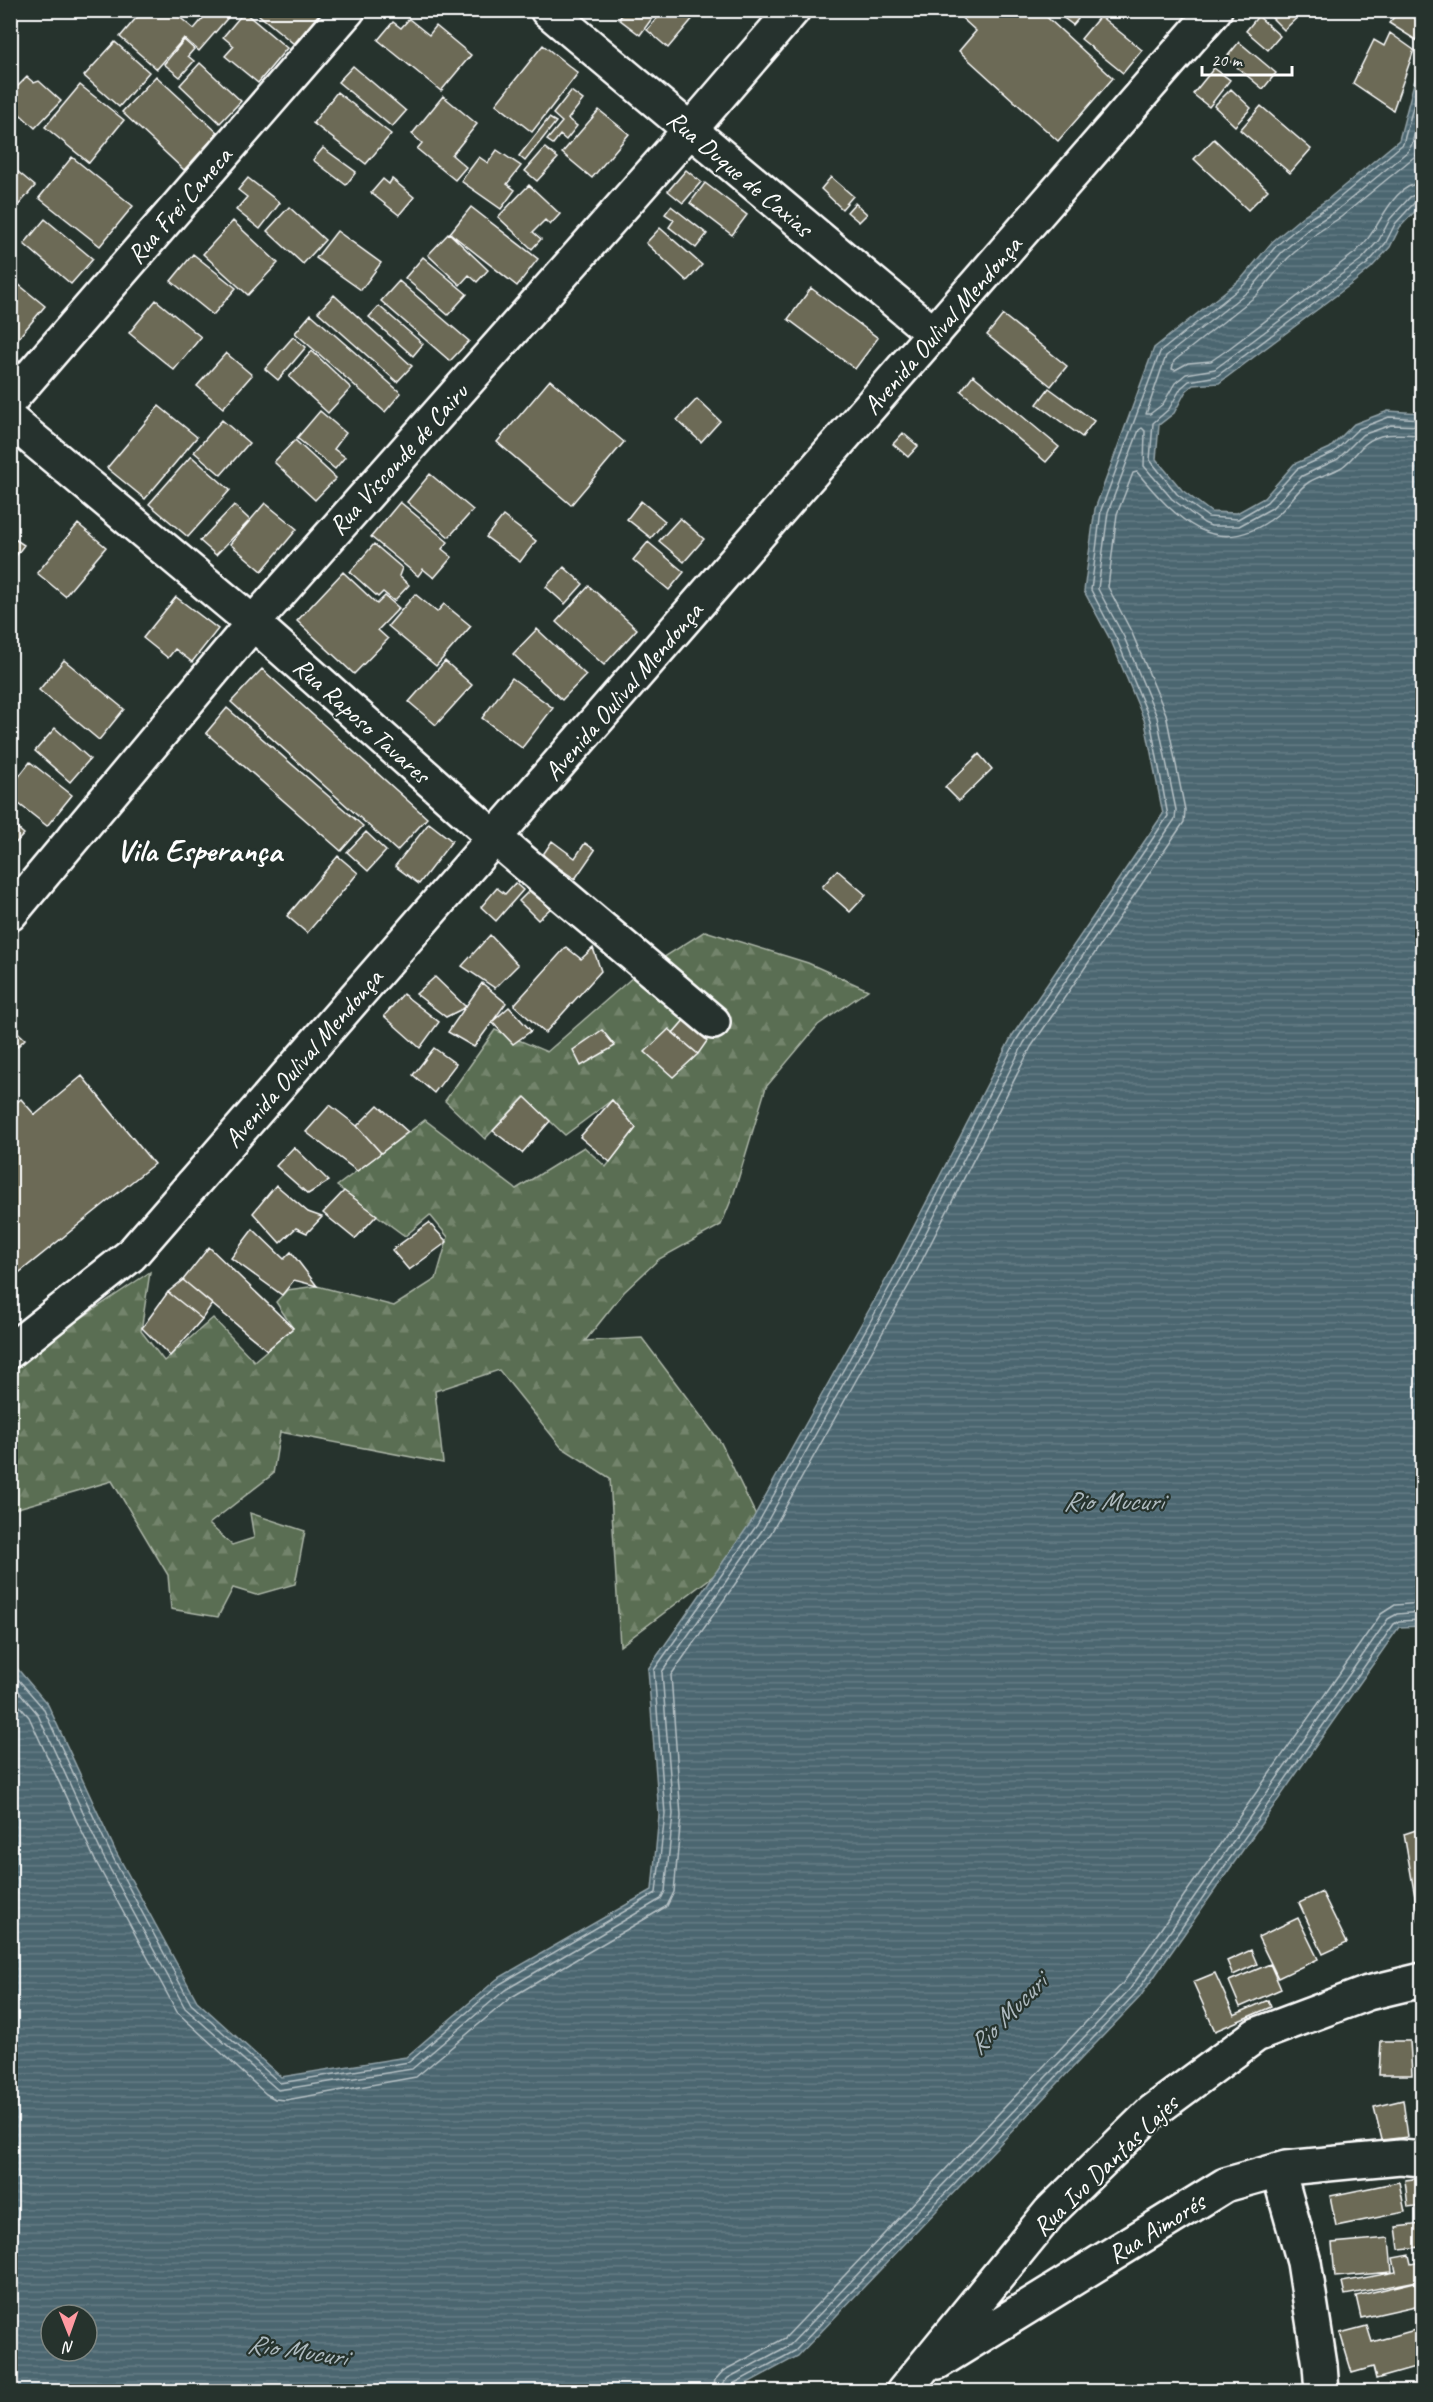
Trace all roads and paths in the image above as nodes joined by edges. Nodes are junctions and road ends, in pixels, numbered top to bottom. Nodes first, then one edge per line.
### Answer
1 (348, 10) edge
2 (547, 10) edge
3 (793, 10) edge
4 (1215, 10) edge
5 (689, 131) junction
6 (934, 334) junction
7 (10, 400) edge
8 (10, 420) edge
9 (253, 623) junction
10 (495, 838) junction
11 (10, 914) edge
12 (713, 1022) dead end
13 (10, 1351) edge
14 (1422, 1980) edge
15 (1422, 2159) edge
16 (1278, 2170) junction
17 (910, 2383) edge
18 (1322, 2391) edge

1 - 7 street, Rua Frei Caneca
2 - 5 street, Rua Duque de Caxias
3 - 5 street, Rua Visconde de Cairu
4 - 6 street, Avenida Oulival Mendonça
5 - 6 street, Rua Duque de Caxias
5 - 9 street, Rua Visconde de Cairu
6 - 10 street, Avenida Oulival Mendonça
8 - 9 street, Rua Raposo Tavares
9 - 10 street, Rua Raposo Tavares
9 - 11 street, Rua Visconde de Cairu
10 - 12 street, Rua Raposo Tavares
10 - 13 street, Avenida Oulival Mendonça
14 - 17 street, Rua Ivo Dantas Lajes
15 - 16 street, Rua Aimorés
16 - 17 street, Rua Aimorés
16 - 18 street

